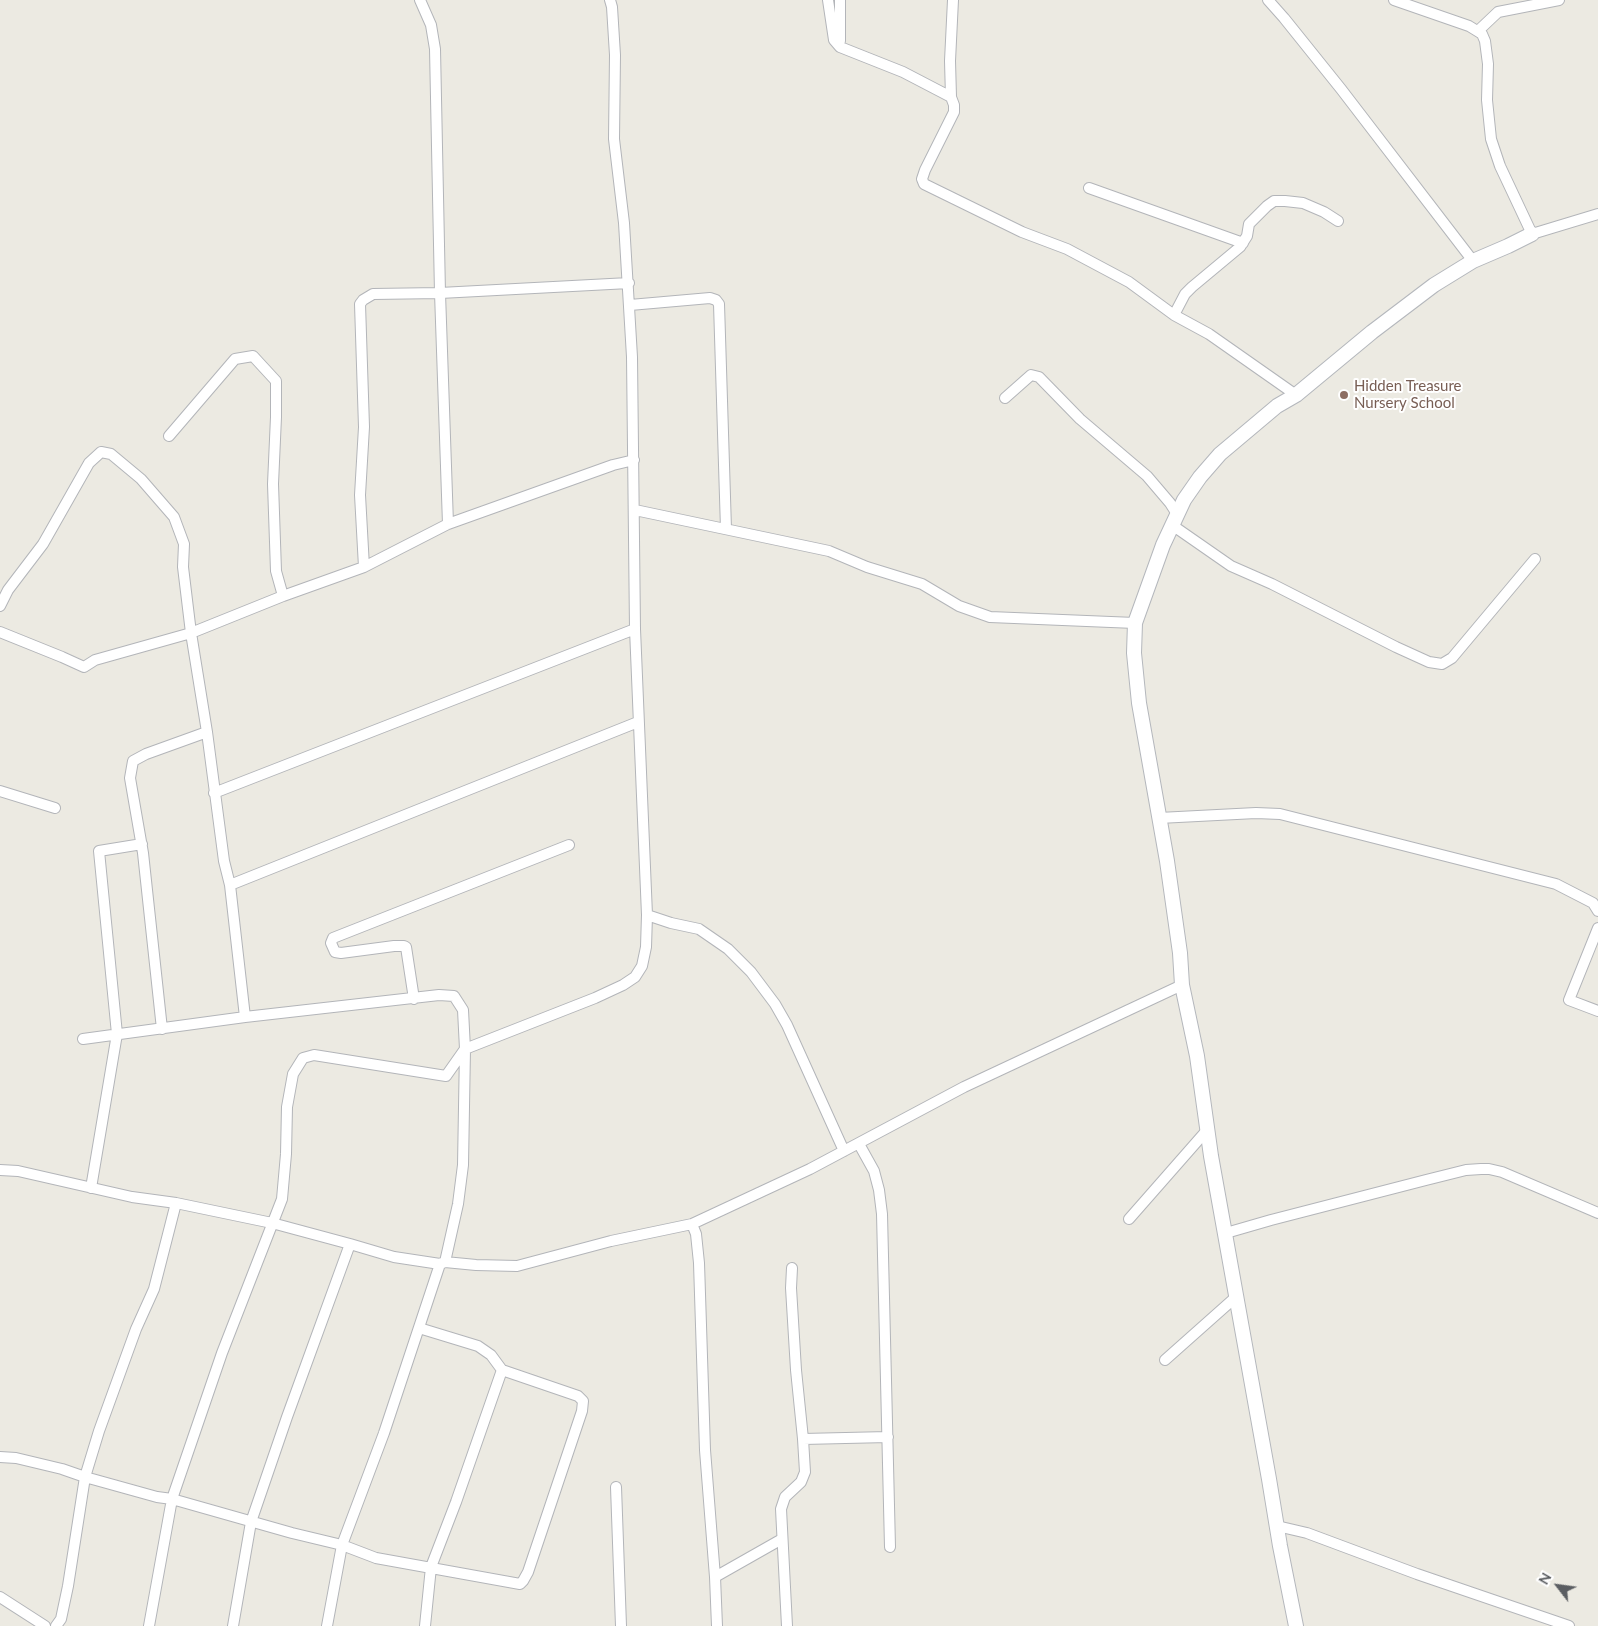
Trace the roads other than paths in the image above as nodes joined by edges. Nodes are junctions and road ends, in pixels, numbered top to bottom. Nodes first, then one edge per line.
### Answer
1 (420, 0) edge
2 (610, 0) edge
3 (828, 0) edge
4 (840, 0) edge
5 (954, 0) edge
6 (1268, 0) edge
7 (1394, 0) edge
8 (1559, 0) edge
9 (1478, 30) junction
10 (840, 47) junction
11 (951, 97) junction
12 (1089, 188) dead end
13 (1598, 214) edge
14 (1338, 221) dead end
15 (1532, 234) junction
16 (1243, 242) junction
17 (1473, 261) junction
18 (629, 283) junction
19 (440, 293) junction
20 (630, 305) junction
21 (1174, 315) junction
22 (1296, 395) junction
23 (1005, 398) dead end
24 (169, 436) dead end
25 (634, 460) junction
26 (635, 510) junction
27 (1175, 520) junction
28 (448, 524) junction
29 (726, 529) junction
30 (1535, 559) dead end
31 (364, 567) junction
32 (4, 591) edge
33 (283, 596) junction
34 (0, 606) edge
35 (1135, 623) junction
36 (635, 630) junction
37 (0, 632) edge
38 (191, 633) junction
39 (638, 722) junction
40 (207, 732) junction
41 (0, 791) edge
42 (214, 793) junction
43 (55, 808) dead end
44 (1159, 818) junction
45 (142, 844) junction
46 (569, 845) dead end
47 (230, 884) junction
48 (1598, 911) edge
49 (647, 915) junction
50 (1598, 930) edge
51 (1182, 985) junction
52 (414, 999) junction
53 (1598, 1010) edge
54 (246, 1017) junction
55 (162, 1029) junction
56 (117, 1034) junction
57 (83, 1039) dead end
58 (465, 1048) junction
59 (1208, 1130) junction
60 (859, 1144) junction
61 (844, 1151) junction
62 (0, 1170) edge
63 (91, 1188) junction
64 (176, 1203) junction
65 (1598, 1213) edge
66 (1129, 1220) dead end
67 (272, 1223) junction
68 (692, 1224) junction
69 (1226, 1233) junction
70 (350, 1244) junction
71 (442, 1263) junction
72 (792, 1268) dead end
73 (1237, 1296) junction
74 (419, 1328) junction
75 (1165, 1360) dead end
76 (502, 1370) junction
77 (888, 1438) junction
78 (803, 1439) junction
79 (0, 1457) edge
80 (85, 1477) junction
81 (616, 1487) dead end
82 (172, 1499) junction
83 (251, 1522) junction
84 (1277, 1526) junction
85 (782, 1539) junction
86 (342, 1545) junction
87 (890, 1547) dead end
88 (431, 1567) junction
89 (715, 1577) junction
90 (0, 1597) edge
91 (46, 1626) edge
92 (56, 1626) edge
93 (150, 1626) edge
94 (234, 1626) edge
95 (327, 1626) edge
96 (425, 1626) edge
97 (621, 1626) edge
98 (717, 1626) edge
99 (787, 1626) edge
100 (1296, 1626) edge
101 (1568, 1626) edge

1 - 19 street
2 - 18 street
3 - 10 street
4 - 10 street
5 - 11 street
6 - 17 street
7 - 9 street
8 - 9 street
9 - 15 street
10 - 11 street
11 - 21 street
12 - 16 street
13 - 15 street
14 - 16 street
15 - 17 street
16 - 21 street
17 - 22 street
18 - 19 street
18 - 20 street
19 - 28 street
19 - 31 street
20 - 25 street
20 - 29 street
21 - 22 street
22 - 27 street
23 - 27 street
24 - 33 street
25 - 26 street
25 - 28 street
26 - 29 street
26 - 36 street
27 - 30 street
27 - 35 street
28 - 31 street
29 - 35 street
31 - 33 street
32 - 34 street
32 - 38 street
33 - 38 street
35 - 44 street
36 - 39 street
36 - 42 street
37 - 38 street
38 - 40 street
39 - 47 street
39 - 49 street
40 - 42 street
40 - 45 street
41 - 43 street
42 - 47 street
44 - 48 street
44 - 51 street
45 - 55 street
45 - 56 street
46 - 52 street
47 - 54 street
49 - 58 street
49 - 61 street
50 - 53 street
51 - 59 street
51 - 60 street
52 - 54 street
52 - 58 street
54 - 55 street
55 - 56 street
56 - 57 street
56 - 63 street
58 - 67 street
58 - 71 street
59 - 66 street
59 - 69 street
60 - 61 street
60 - 77 street
61 - 68 street
62 - 63 street
63 - 64 street
64 - 67 street
64 - 80 street
65 - 69 street
67 - 70 street
67 - 82 street
68 - 71 street
68 - 89 street
69 - 73 street
70 - 71 street
70 - 83 street
71 - 74 street
72 - 78 street
73 - 75 street
73 - 84 street
74 - 76 street
74 - 86 street
76 - 88 street
76 - 88 street
77 - 78 street
77 - 87 street
78 - 85 street
79 - 80 street
80 - 82 street
80 - 92 street
81 - 97 street
82 - 83 street
82 - 93 street
83 - 86 street
83 - 94 street
84 - 100 street
84 - 101 street
85 - 89 street
85 - 99 street
86 - 88 street
86 - 95 street
88 - 96 street
89 - 98 street
90 - 91 street

